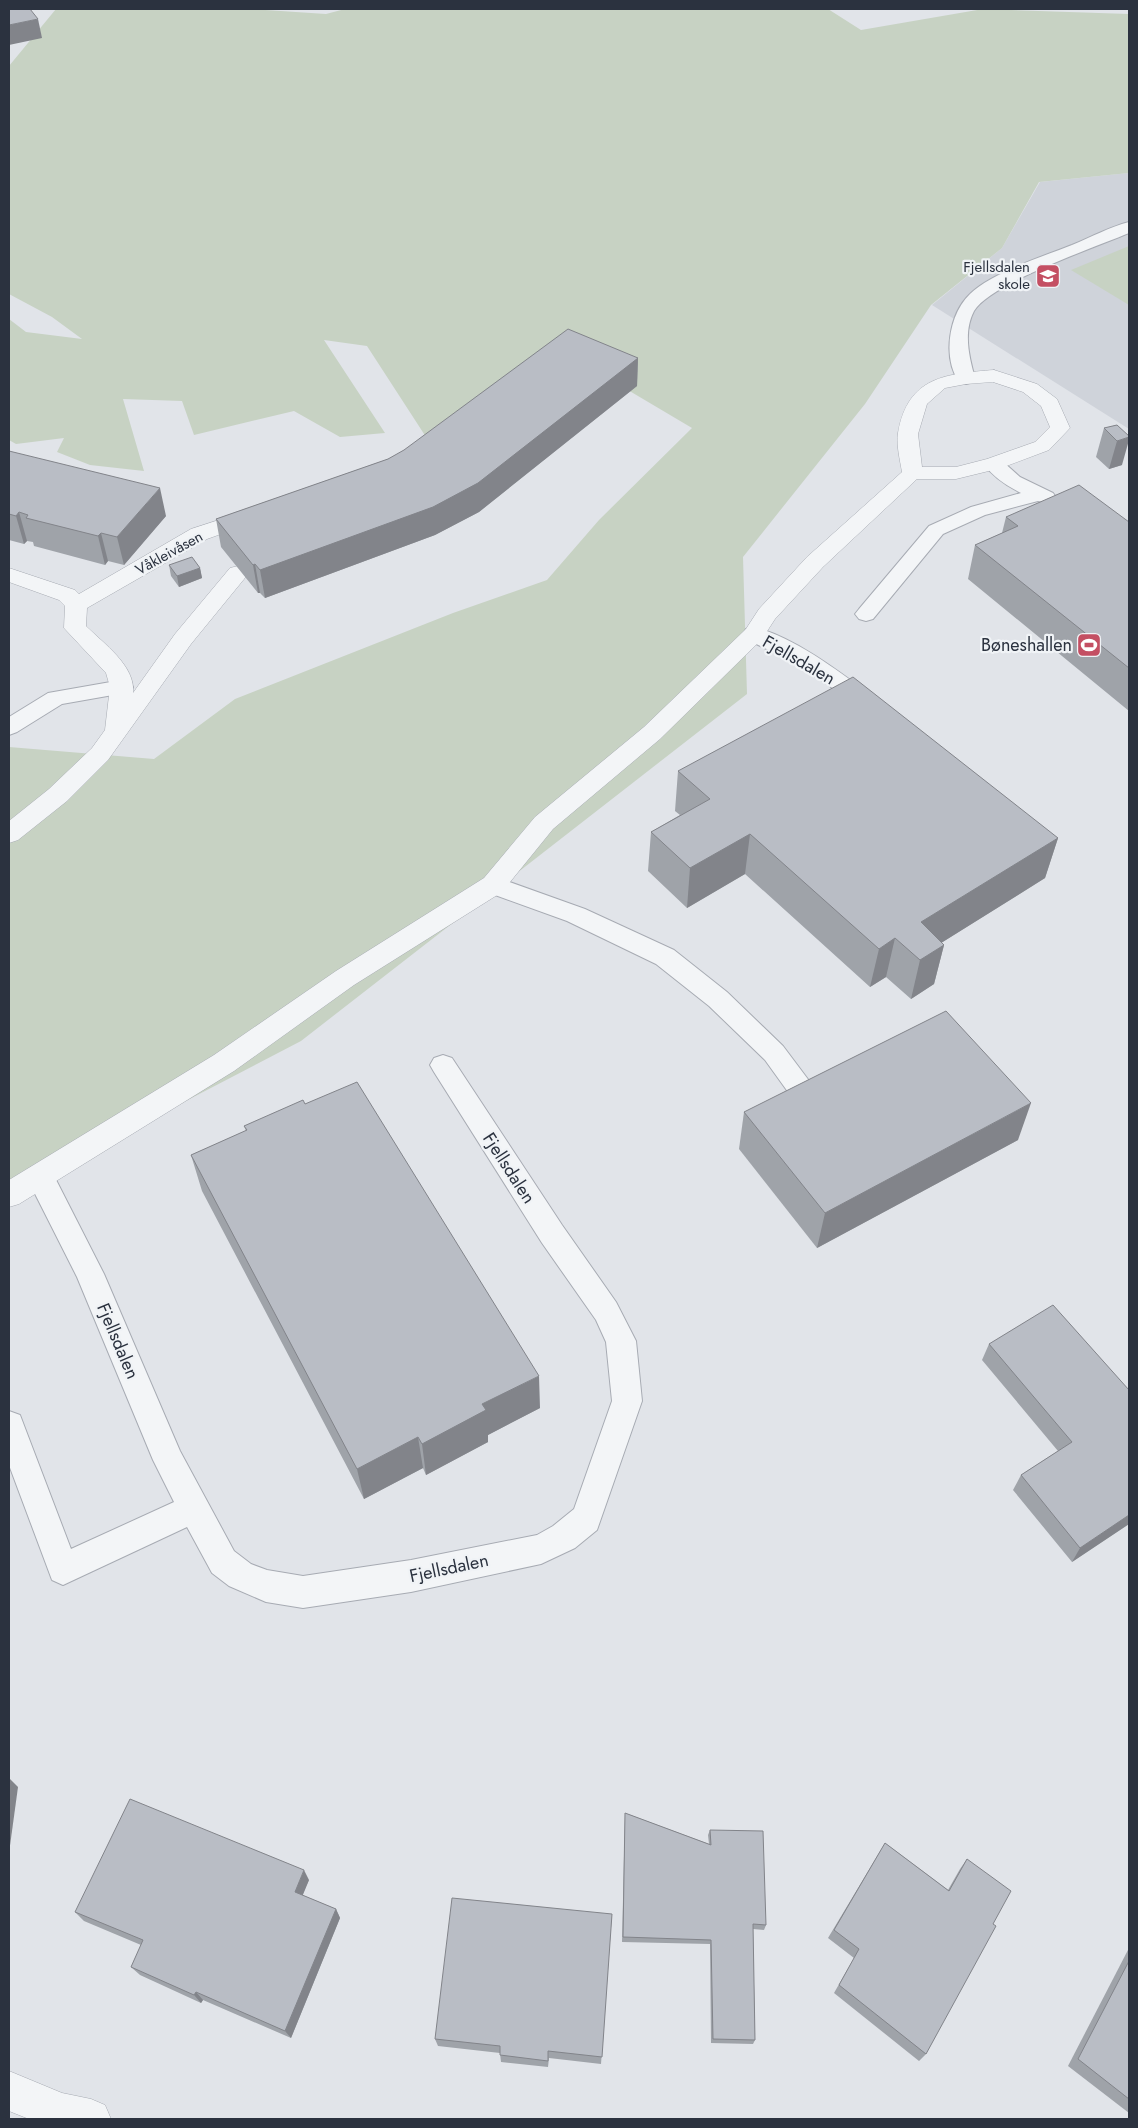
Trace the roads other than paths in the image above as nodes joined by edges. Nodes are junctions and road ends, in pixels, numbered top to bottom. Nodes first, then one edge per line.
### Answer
1 (1129, 227) edge
2 (966, 378) junction
3 (994, 464) junction
4 (912, 473) junction
5 (1039, 494) junction
6 (1066, 504) edge
7 (272, 509) edge
8 (238, 573) edge
9 (9, 575) edge
10 (76, 604) junction
11 (866, 614) dead end
12 (754, 634) junction
13 (122, 687) junction
14 (884, 718) edge
15 (9, 727) edge
16 (117, 732) junction
17 (9, 834) edge
18 (493, 885) junction
19 (443, 1065) dead end
20 (810, 1102) edge
21 (40, 1176) junction
22 (9, 1195) edge
23 (9, 1425) edge
24 (194, 1508) junction
25 (9, 2092) edge
26 (91, 2119) edge

1 - 2 lane
2 - 3 street
2 - 4 street
3 - 4 street
3 - 5 lane
4 - 12 street, Fjellsdalen
5 - 6 lane
5 - 11 lane
7 - 10 street, Våkleivåsen
8 - 16 street
9 - 10 street
10 - 13 street
12 - 14 lane, Fjellsdalen
12 - 18 street, Fjellsdalen
13 - 15 lane
13 - 16 street
16 - 17 street
18 - 20 lane
18 - 21 street, Fjellsdalen
19 - 24 lane, Fjellsdalen
21 - 22 street, Fjellsdalen
21 - 24 lane, Fjellsdalen
23 - 24 lane
25 - 26 street

